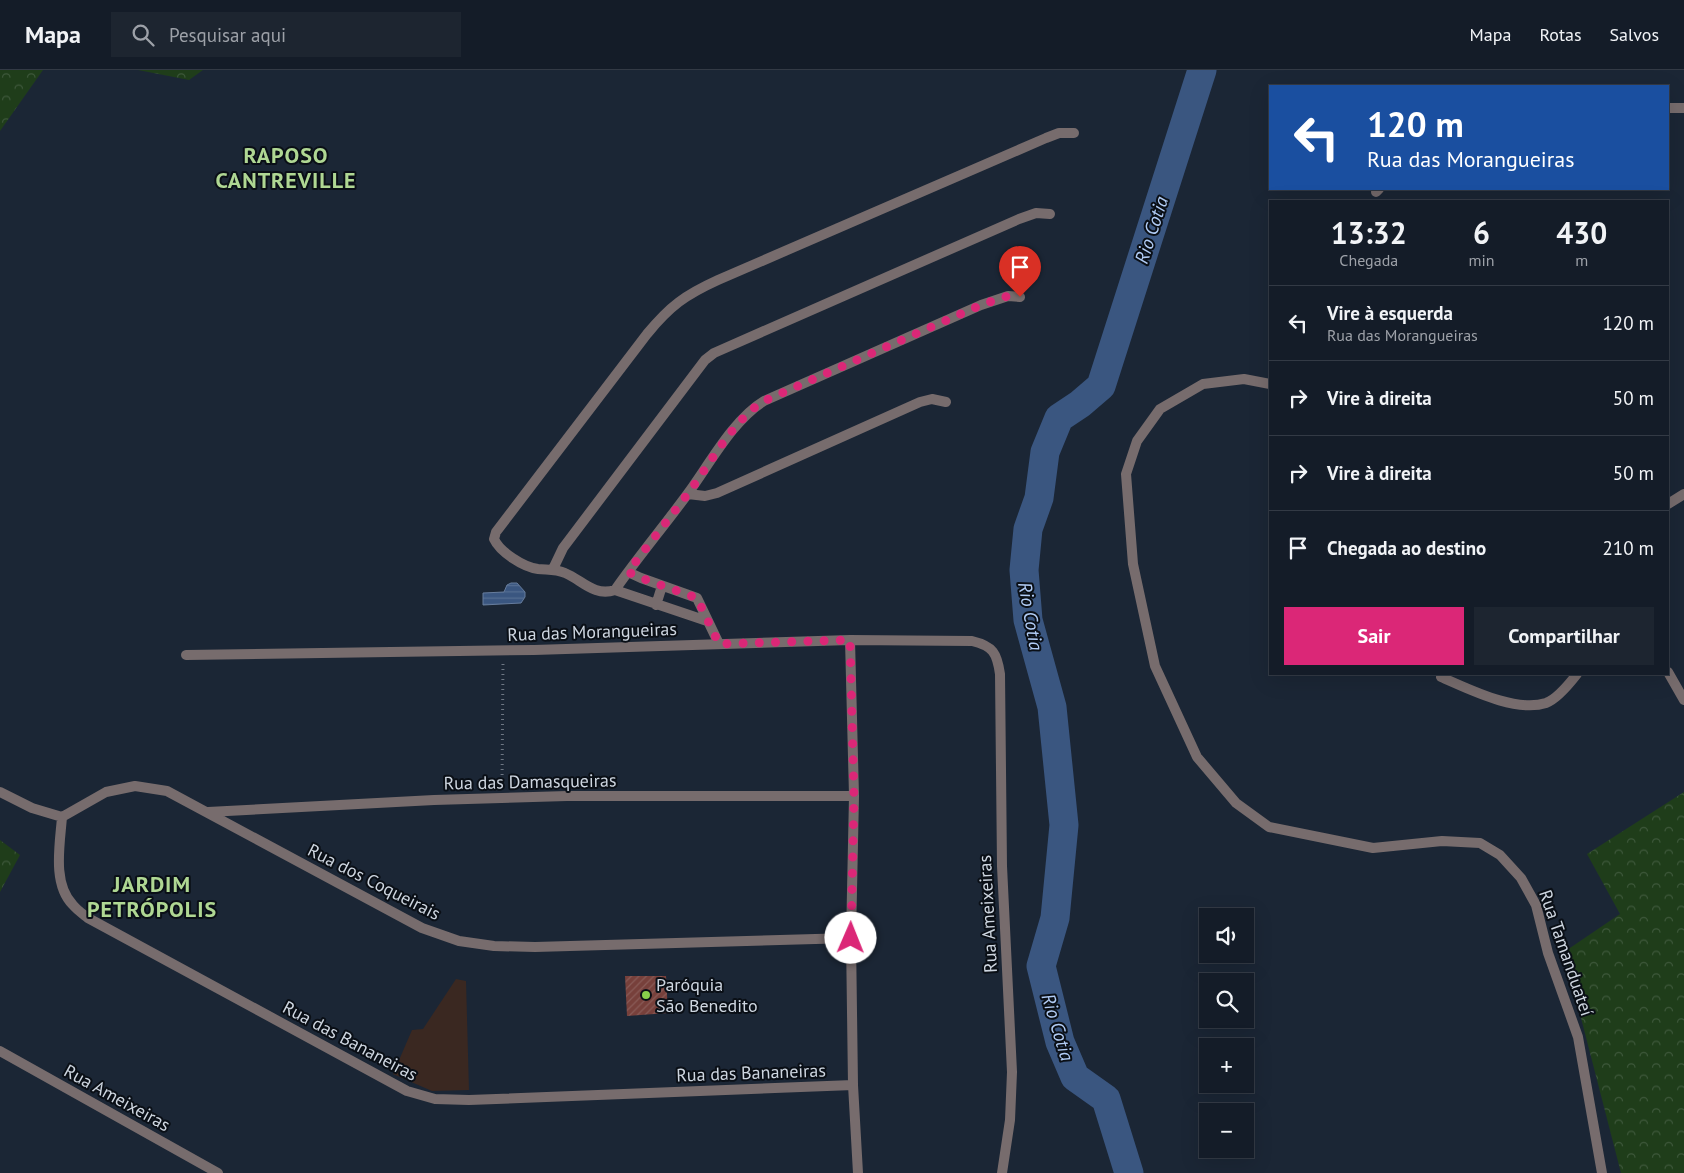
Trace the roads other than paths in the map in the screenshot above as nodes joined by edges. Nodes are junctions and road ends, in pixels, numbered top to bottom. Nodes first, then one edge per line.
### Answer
1 (1669, 108) edge
2 (1684, 108) edge
3 (1074, 133) dead end
4 (1050, 214) dead end
5 (1020, 297) dead end
6 (1269, 384) edge
7 (946, 402) dead end
8 (688, 494) junction
9 (1684, 494) edge
10 (1669, 503) edge
11 (553, 569) junction
12 (628, 572) junction
13 (662, 586) junction
14 (614, 590) junction
15 (656, 605) junction
16 (708, 621) junction
17 (850, 640) junction
18 (719, 644) junction
19 (995, 653) joint
20 (186, 655) dead end
21 (1669, 674) edge
22 (1576, 675) edge
23 (1441, 677) dead end
24 (1684, 700) edge
25 (0, 792) edge
26 (854, 796) junction
27 (206, 812) junction
28 (62, 817) junction
29 (851, 938) junction
30 (0, 1051) edge
31 (853, 1085) junction
32 (218, 1173) edge
33 (858, 1173) edge
34 (1002, 1173) edge
35 (1602, 1173) edge

1 - 2 street
3 - 11 street
4 - 11 street
5 - 8 street
6 - 35 street, Rua Tamanduateí
7 - 8 street
8 - 12 street
9 - 10 street
11 - 14 street
12 - 13 street
12 - 14 street
13 - 15 street
13 - 16 street
14 - 15 street
15 - 16 street
16 - 18 street
17 - 18 street, Rua das Morangueiras
17 - 19 street, Rua das Morangueiras
17 - 26 street
18 - 20 street, Rua das Morangueiras
19 - 34 street, Rua Ameixeiras
21 - 24 street
22 - 23 street
25 - 28 street
26 - 27 street, Rua das Damasqueiras
26 - 29 street
27 - 28 street, Rua dos Coqueirais
27 - 29 street, Rua dos Coqueirais
28 - 31 street, Rua das Bananeiras
29 - 31 street
30 - 32 street, Rua Ameixeiras
31 - 33 street

